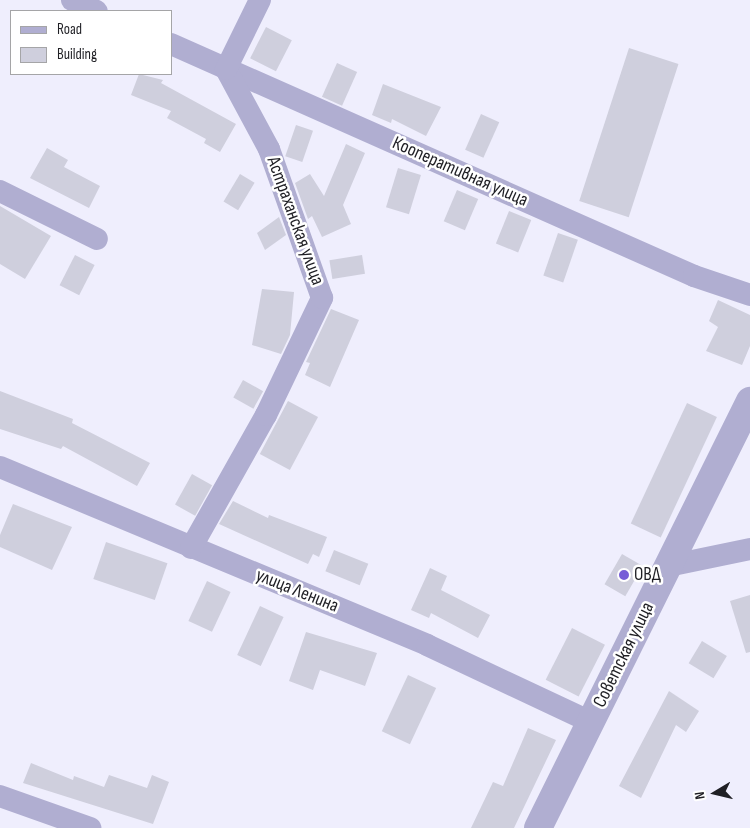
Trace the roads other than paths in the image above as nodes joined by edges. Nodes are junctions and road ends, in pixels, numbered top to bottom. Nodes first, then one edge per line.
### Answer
1 (72, 0) edge
2 (260, 0) edge
3 (95, 10) edge
4 (172, 44) edge
5 (226, 69) junction
6 (0, 190) edge
7 (97, 239) dead end
8 (750, 295) edge
9 (750, 401) edge
10 (0, 467) edge
11 (191, 548) junction
12 (750, 549) edge
13 (668, 566) junction
14 (591, 722) junction
15 (0, 796) edge
16 (90, 828) edge
17 (538, 828) edge

1 - 3 street
2 - 5 street
4 - 5 street, Кооперативная улица
5 - 8 street, Кооперативная улица
5 - 11 street, Астраханская улица
6 - 7 street
9 - 13 street, Советская улица
10 - 11 street, улица Ленина
11 - 14 street, улица Ленина
12 - 13 street
13 - 14 street, Советская улица
14 - 17 street, Советская улица
15 - 16 street

